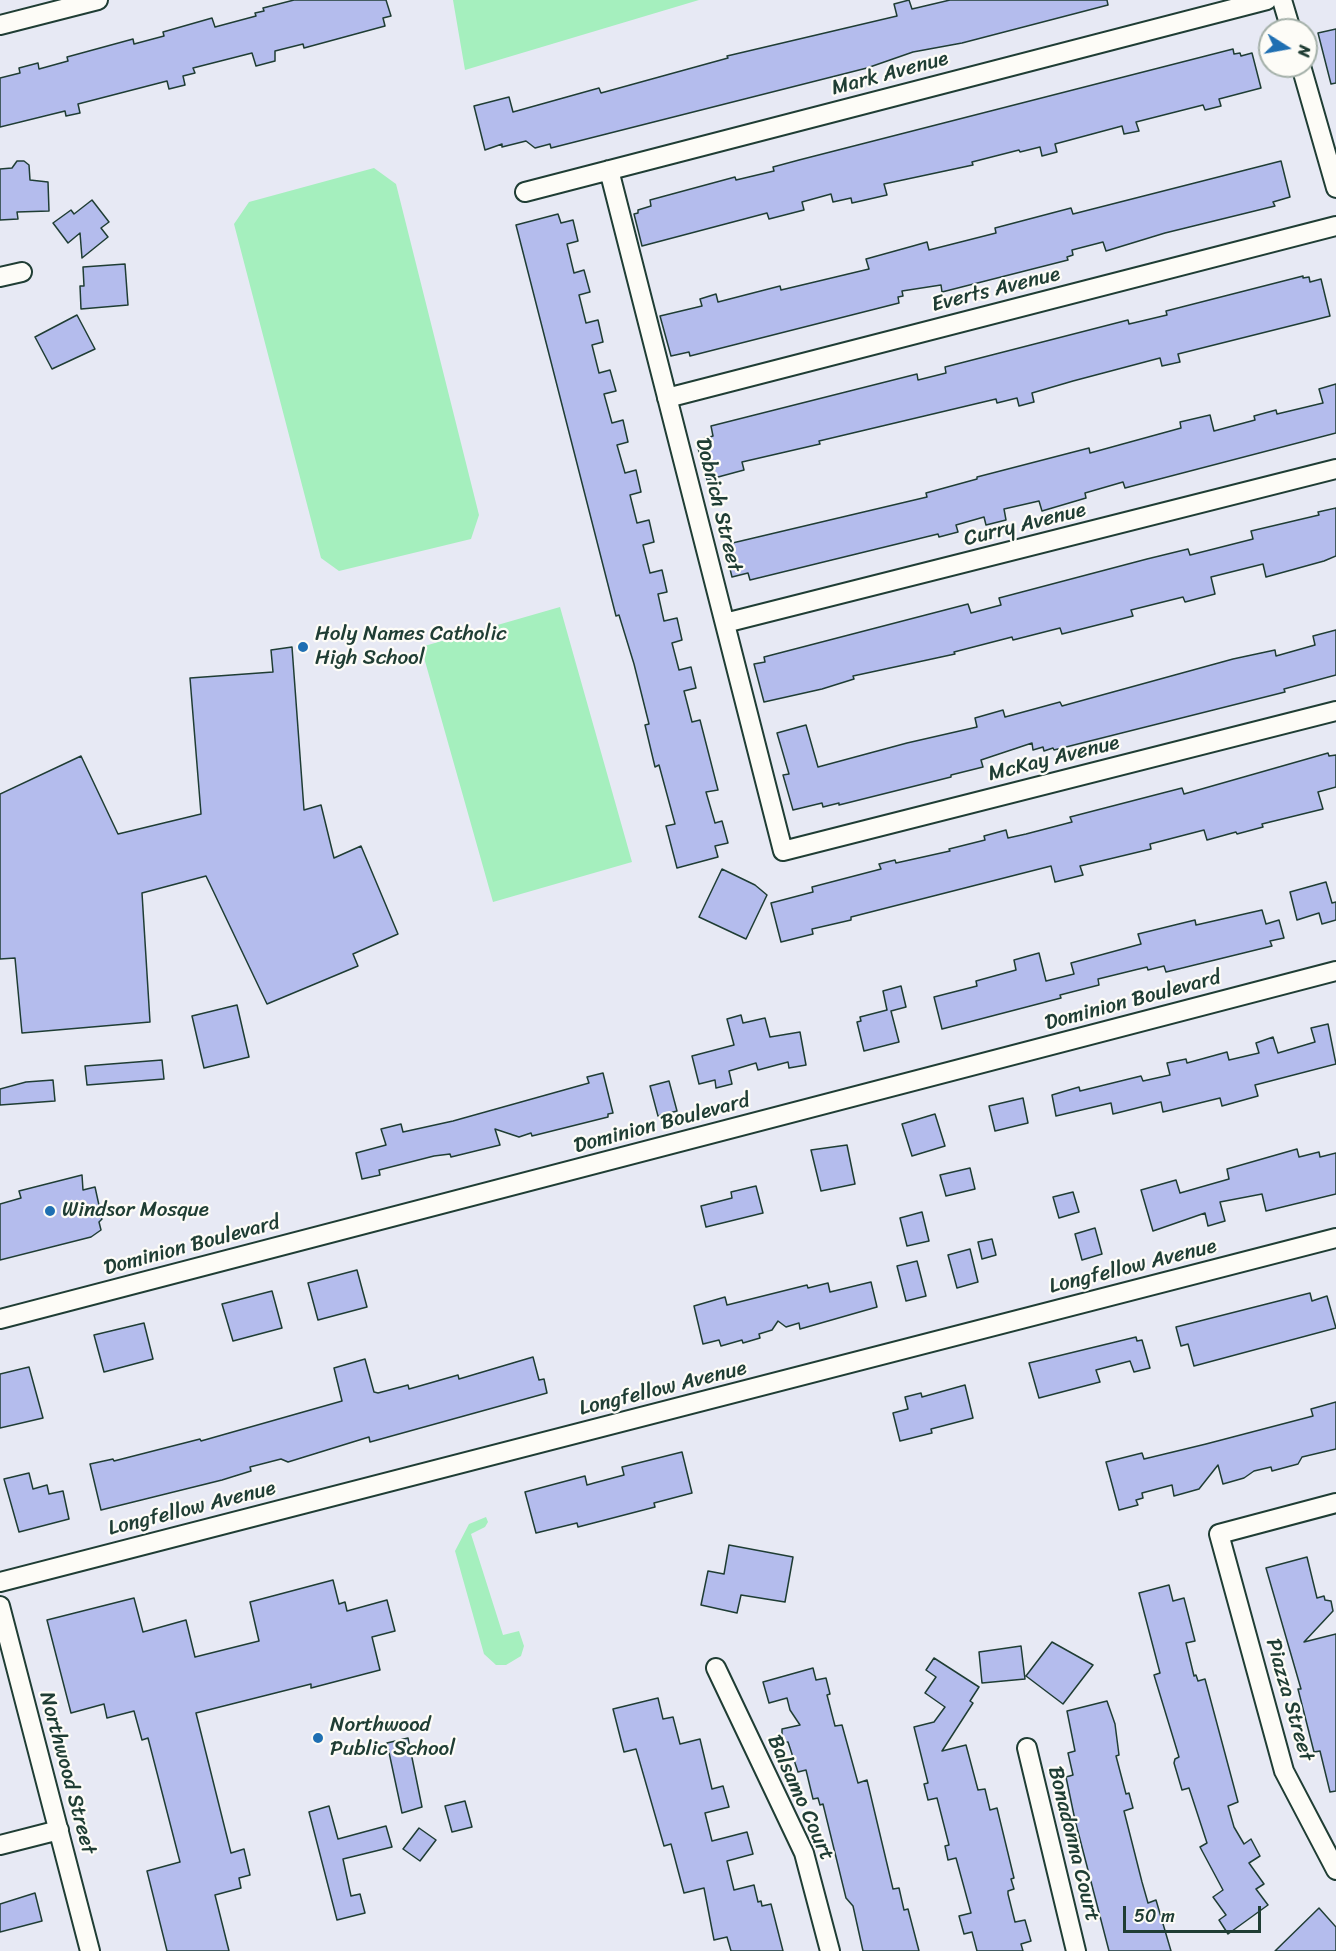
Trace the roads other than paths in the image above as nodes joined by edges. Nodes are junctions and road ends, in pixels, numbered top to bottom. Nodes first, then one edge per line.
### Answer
1 (98, 0) edge
2 (1267, 0) edge
3 (1282, 0) edge
4 (1287, 18) edge
5 (0, 25) edge
6 (1304, 78) edge
7 (609, 170) junction
8 (1336, 188) edge
9 (525, 192) dead end
10 (1336, 226) edge
11 (22, 272) dead end
12 (0, 277) edge
13 (667, 398) junction
14 (1336, 469) edge
15 (725, 623) junction
16 (1336, 711) edge
17 (783, 851) joint
18 (1336, 972) edge
19 (1336, 1238) edge
20 (0, 1319) edge
21 (1336, 1503) edge
22 (0, 1582) edge
23 (0, 1606) edge
24 (716, 1668) dead end
25 (1027, 1748) dead end
26 (58, 1830) junction
27 (0, 1845) edge
28 (1336, 1870) edge
29 (90, 1951) edge
30 (830, 1951) edge
31 (1076, 1951) edge

1 - 5 street
2 - 7 street, Mark Avenue
3 - 4 street
6 - 8 street
7 - 9 street, Mark Avenue
7 - 13 street, Dobrich Street
10 - 13 street, Everts Avenue
11 - 12 street
13 - 15 street, Dobrich Street
14 - 15 street, Curry Avenue
15 - 17 street, Dobrich Street
16 - 17 street, McKay Avenue
18 - 20 street, Dominion Boulevard
19 - 22 street, Longfellow Avenue
21 - 28 street, Piazza Street
23 - 26 street, Northwood Street
24 - 30 street, Balsamo Court
25 - 31 street, Bonadonna Court
26 - 27 street
26 - 29 street, Northwood Street

